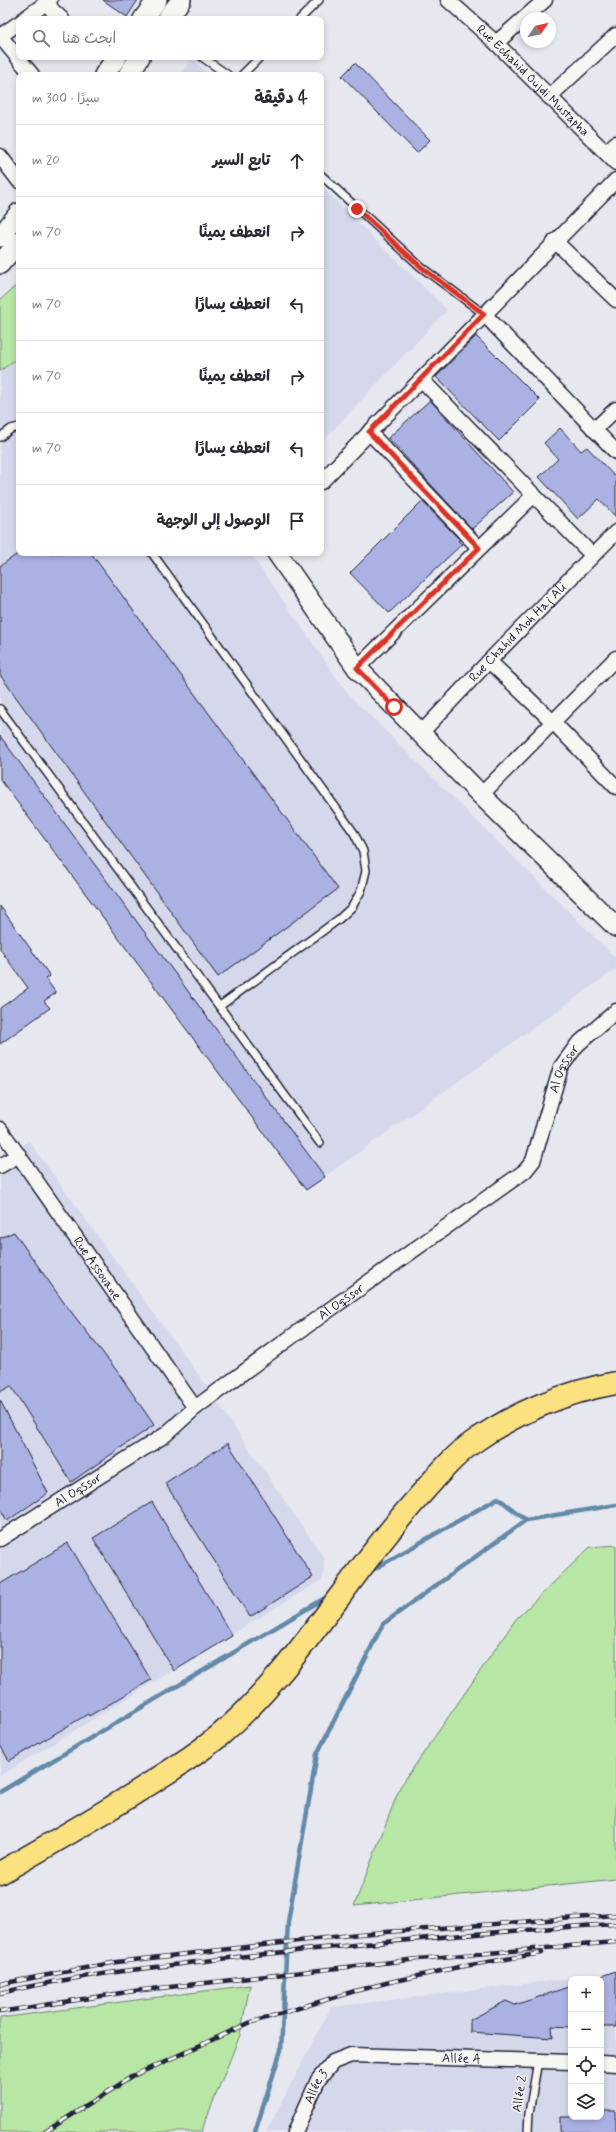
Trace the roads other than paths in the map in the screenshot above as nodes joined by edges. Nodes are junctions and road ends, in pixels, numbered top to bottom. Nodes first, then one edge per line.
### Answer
1 (157, 0) edge
2 (181, 0) edge
3 (319, 0) edge
4 (448, 0) edge
5 (545, 0) edge
6 (48, 1) edge
7 (28, 16) edge
8 (60, 16) edge
9 (145, 16) edge
10 (169, 16) edge
11 (303, 16) edge
12 (16, 25) edge
13 (616, 35) edge
14 (0, 36) edge
15 (496, 43) junction
16 (16, 56) edge
17 (20, 60) edge
18 (115, 60) edge
19 (138, 60) edge
20 (206, 60) edge
21 (257, 60) edge
22 (30, 72) edge
23 (106, 72) edge
24 (130, 72) edge
25 (224, 72) edge
26 (245, 72) edge
27 (549, 97) junction
28 (611, 147) edge
29 (0, 156) edge
30 (616, 163) edge
31 (16, 176) edge
32 (324, 178) edge
33 (616, 180) edge
34 (16, 217) edge
35 (0, 237) edge
36 (555, 241) junction
37 (16, 245) edge
38 (0, 264) edge
39 (616, 300) edge
40 (484, 314) junction
41 (422, 380) junction
42 (616, 409) edge
43 (16, 428) edge
44 (594, 430) junction
45 (369, 432) junction
46 (0, 437) edge
47 (616, 452) edge
48 (324, 479) edge
49 (534, 495) junction
50 (616, 532) edge
51 (479, 548) junction
52 (592, 555) junction
53 (154, 556) edge
54 (279, 556) edge
55 (616, 658) edge
56 (489, 661) junction
57 (357, 668) junction
58 (0, 709) edge
59 (553, 722) junction
60 (420, 734) junction
61 (614, 782) edge
62 (481, 795) junction
63 (616, 927) edge
64 (220, 1006) junction
65 (616, 1011) edge
66 (0, 1129) edge
67 (320, 1143) dead end
68 (19, 1155) junction
69 (0, 1166) edge
70 (616, 1383) edge
71 (195, 1408) junction
72 (0, 1539) edge
73 (0, 1874) edge
74 (351, 2055) joint
75 (538, 2061) junction
76 (568, 2062) edge
77 (604, 2063) edge
78 (616, 2064) edge
79 (295, 2132) edge
80 (528, 2132) edge

1 - 9 street
2 - 10 street
3 - 11 lane
4 - 15 street, Rue Echahid Oujdi Mustapha
5 - 15 street
6 - 7 street
6 - 8 street
12 - 14 street
13 - 27 street
14 - 16 street
15 - 27 street, Rue Echahid Oujdi Mustapha
17 - 22 street
18 - 23 street
19 - 24 street
20 - 25 lane
21 - 26 lane
27 - 28 street, Rue Echahid Oujdi Mustapha
28 - 30 street, Rue Echahid Oujdi Mustapha
29 - 31 street
32 - 40 lane
33 - 36 street
34 - 35 street
36 - 39 street
36 - 40 street
37 - 38 street
40 - 41 street
40 - 44 street
41 - 45 street
41 - 49 street
42 - 44 street
43 - 46 lane
44 - 47 street
45 - 48 street
45 - 51 street
49 - 51 street
49 - 52 street
50 - 52 street, Rue Chahid Moh Haj Ali
51 - 57 street
52 - 56 street, Rue Chahid Moh Haj Ali
53 - 64 lane
54 - 57 street
55 - 59 street
56 - 59 street
56 - 60 street, Rue Chahid Moh Haj Ali
57 - 60 street
58 - 64 lane
59 - 61 street
59 - 62 street
60 - 62 street
62 - 63 street
64 - 67 lane
65 - 71 street, Al Oqssor
66 - 68 street, Rue Assouane
68 - 69 street
68 - 71 street, Rue Assouane
70 - 73 main road
71 - 72 street, Al Oqssor
74 - 75 street, Allée A
74 - 79 street, Allée 3
75 - 76 street, Allée A
75 - 80 lane, Allée 2
77 - 78 street

